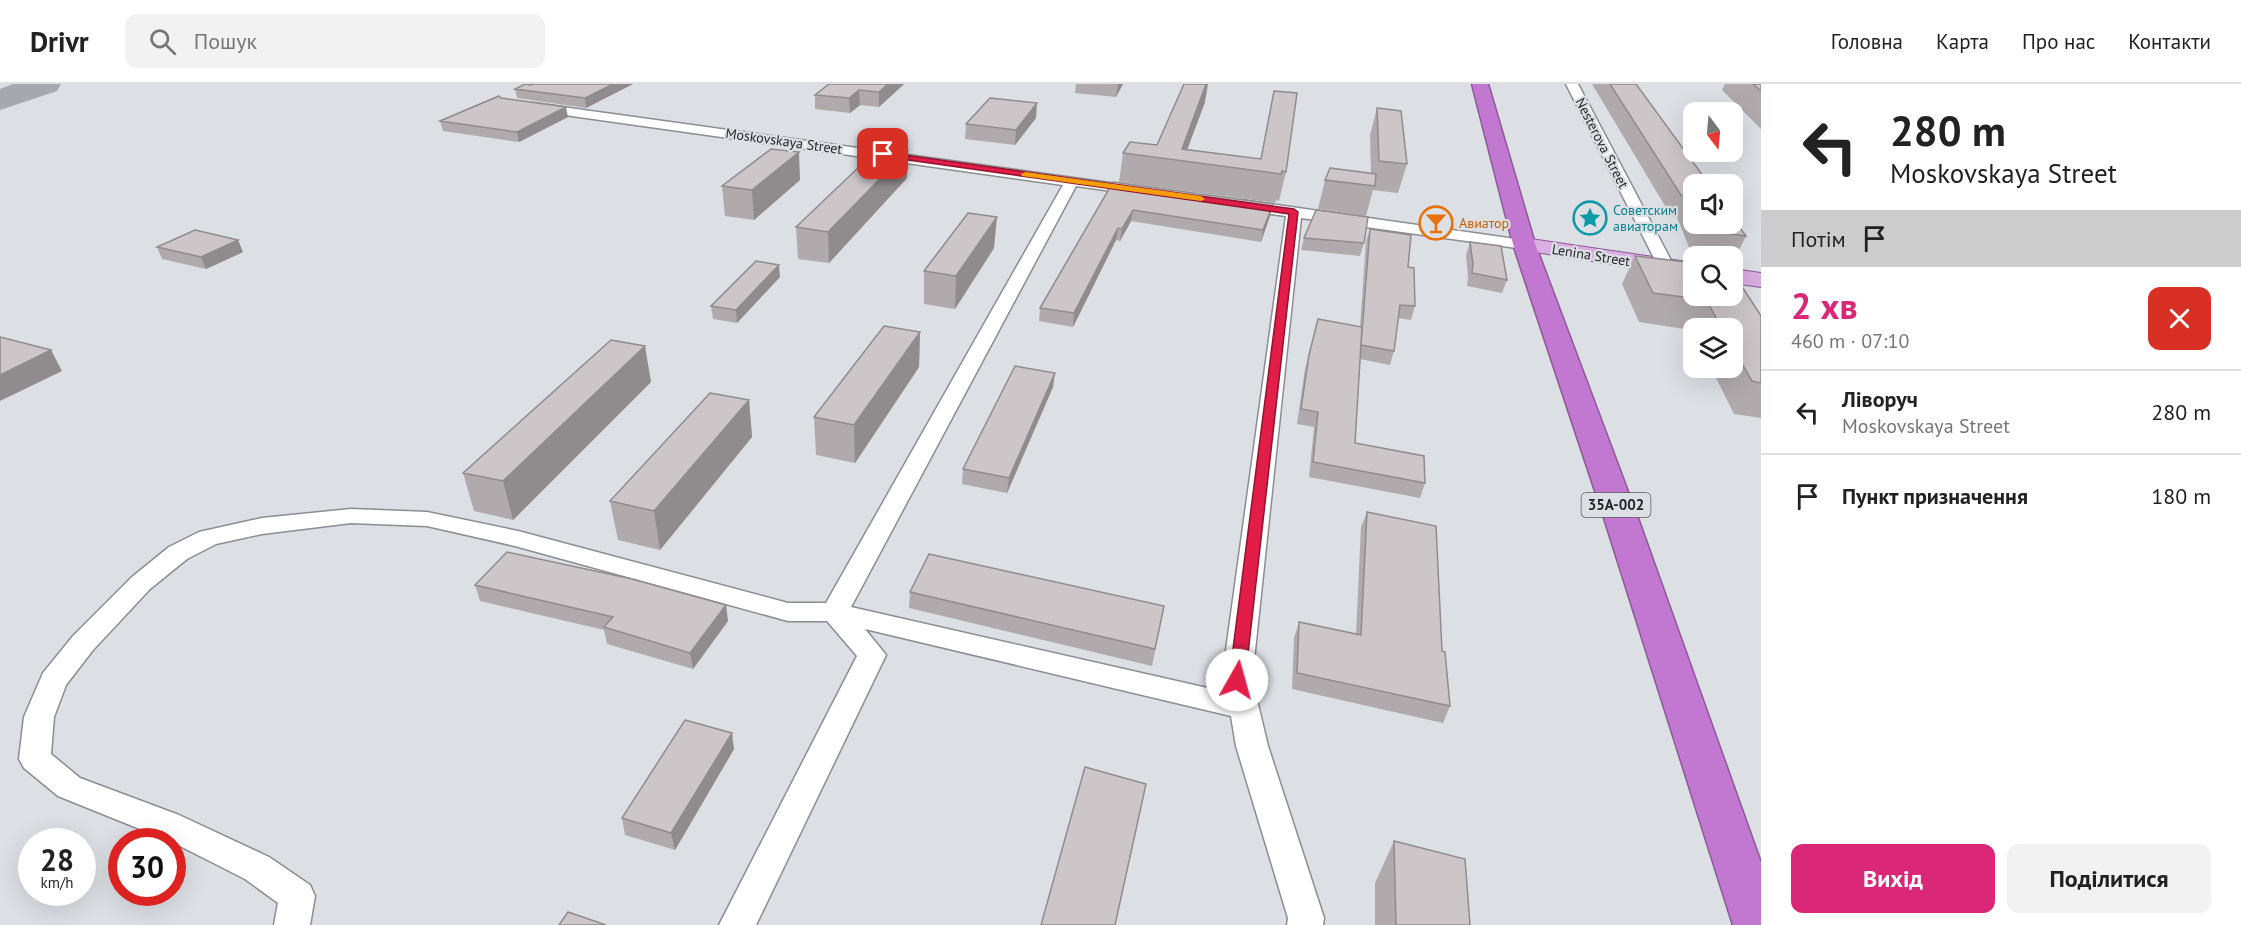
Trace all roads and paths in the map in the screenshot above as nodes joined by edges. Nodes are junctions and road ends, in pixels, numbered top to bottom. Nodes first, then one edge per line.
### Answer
1 (1480, 84) edge
2 (1572, 84) edge
3 (519, 105) edge
4 (1072, 181) junction
5 (1154, 192) edge
6 (1224, 202) edge
7 (1294, 212) junction
8 (1524, 244) junction
9 (1666, 266) junction
10 (1683, 268) edge
11 (1743, 278) edge
12 (1761, 280) edge
13 (834, 612) junction
14 (1244, 708) junction
15 (292, 925) edge
16 (737, 925) edge
17 (1305, 925) edge
18 (1758, 925) edge

1 - 8 highway, 35А-002
2 - 9 street, Nesterova Street
3 - 4 street, Moskovskaya Street
4 - 5 street, Moskovskaya Street
4 - 13 street
6 - 7 street
7 - 8 street
7 - 14 street
8 - 9 main road, Lenina Street
8 - 18 highway, 35А-002
9 - 10 main road, Lenina Street
11 - 12 main road
13 - 14 street
13 - 15 street
13 - 16 street
14 - 17 street

